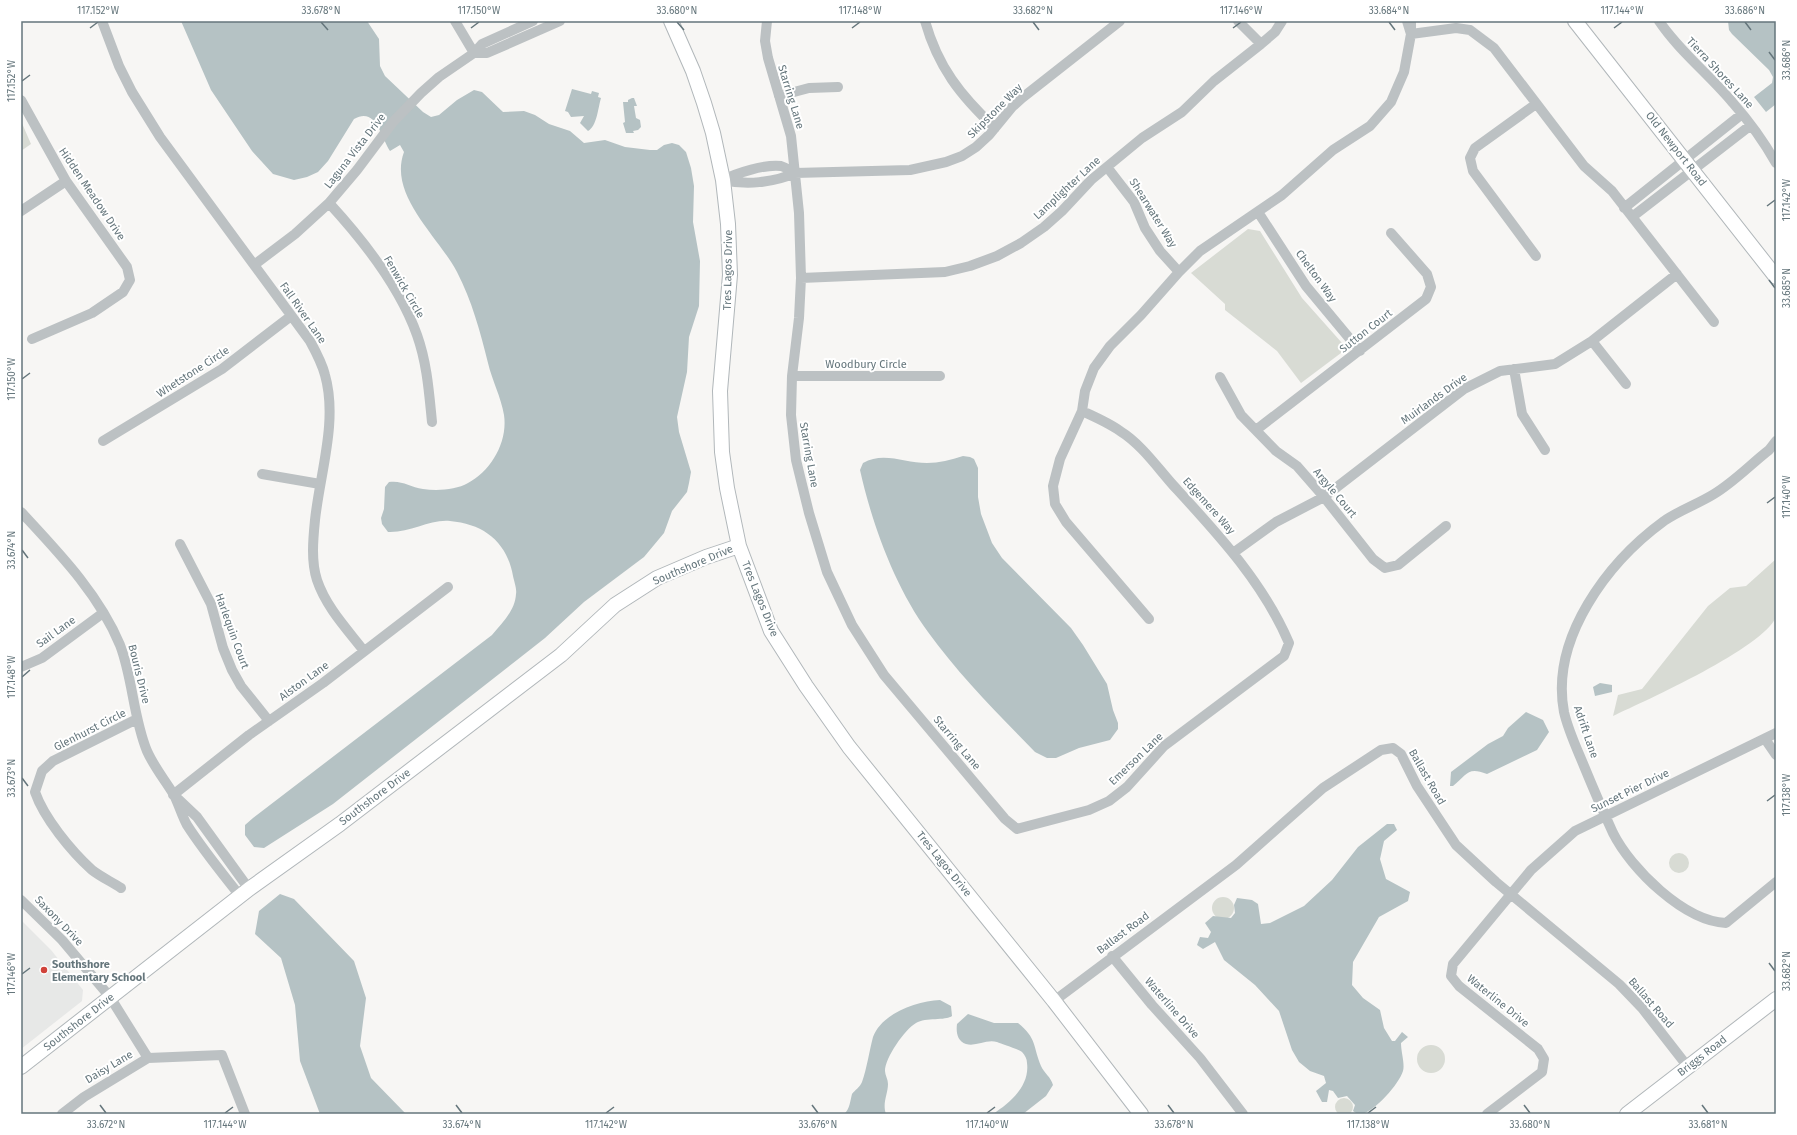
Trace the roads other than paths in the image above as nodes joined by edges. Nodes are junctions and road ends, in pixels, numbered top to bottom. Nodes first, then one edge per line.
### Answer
1 (102, 21) edge
2 (454, 21) edge
3 (533, 21) edge
4 (560, 21) edge
5 (671, 21) edge
6 (767, 21) edge
7 (925, 21) edge
8 (1120, 21) edge
9 (1238, 21) edge
10 (1282, 21) edge
11 (1407, 21) edge
12 (1411, 21) edge
13 (1575, 21) edge
14 (1659, 21) edge
15 (1411, 34) junction
16 (1261, 44) junction
17 (474, 53) junction
18 (838, 87) dead end
19 (779, 96) junction
20 (21, 100) edge
21 (1536, 104) junction
22 (1742, 114) junction
23 (1751, 126) junction
24 (995, 128) junction
25 (1713, 137) junction
26 (1722, 148) junction
27 (1684, 159) junction
28 (1776, 163) edge
29 (1107, 167) junction
30 (1693, 171) junction
31 (795, 173) junction
32 (723, 180) junction
33 (66, 181) junction
34 (1657, 182) junction
35 (1665, 192) junction
36 (329, 203) junction
37 (1624, 208) junction
38 (21, 211) edge
39 (1258, 212) junction
40 (1632, 217) junction
41 (1391, 233) dead end
42 (1536, 256) dead end
43 (254, 265) junction
44 (1179, 272) junction
45 (1677, 274) junction
46 (1776, 277) edge
47 (801, 278) junction
48 (291, 316) junction
49 (1714, 322) dead end
50 (32, 339) dead end
51 (1592, 341) junction
52 (1360, 351) junction
53 (1514, 369) junction
54 (792, 376) junction
55 (940, 376) dead end
56 (1220, 377) dead end
57 (1626, 384) dead end
58 (1082, 411) junction
59 (432, 422) dead end
60 (1256, 430) junction
61 (103, 441) dead end
62 (1776, 441) edge
63 (1545, 450) dead end
64 (262, 474) dead end
65 (320, 484) junction
66 (1324, 497) junction
67 (21, 512) edge
68 (1446, 526) dead end
69 (180, 544) dead end
70 (739, 546) junction
71 (1233, 552) junction
72 (448, 587) dead end
73 (103, 613) junction
74 (1149, 619) dead end
75 (1289, 644) joint
76 (364, 651) junction
77 (21, 667) edge
78 (137, 719) junction
79 (269, 721) junction
80 (1776, 733) edge
81 (1765, 739) junction
82 (1776, 755) edge
83 (173, 795) junction
84 (1605, 816) junction
85 (204, 827) junction
86 (1017, 829) joint
87 (194, 834) junction
88 (1776, 882) edge
89 (121, 888) dead end
90 (244, 892) junction
91 (1511, 895) junction
92 (21, 900) edge
93 (1112, 956) junction
94 (110, 998) junction
95 (1776, 999) edge
96 (1054, 1001) junction
97 (148, 1058) junction
98 (21, 1067) edge
99 (1688, 1067) junction
100 (62, 1114) edge
101 (245, 1114) edge
102 (1140, 1114) edge
103 (1243, 1114) edge
104 (1487, 1114) edge
105 (1627, 1114) edge

1 - 43 street, Fall River Lane
2 - 17 street
3 - 17 street, Laguna Vista Drive
4 - 17 street, Laguna Vista Drive
5 - 32 street, Tres Lagos Drive
6 - 19 street, Starring Lane
7 - 24 street
8 - 24 street, Skipstone Way
9 - 16 street
10 - 16 street, Lamplighter Lane
11 - 15 street
12 - 15 street
13 - 27 street, Old Newport Road
14 - 22 street, Tierra Shores Lane
15 - 21 street
15 - 39 street
16 - 29 street, Lamplighter Lane
17 - 36 street, Laguna Vista Drive
18 - 19 street
19 - 31 street, Starring Lane
20 - 33 street, Hidden Meadow Drive
21 - 37 street
21 - 42 street
22 - 23 street, Tierra Shores Lane
22 - 25 street
23 - 26 street
23 - 28 street, Tierra Shores Lane
24 - 31 street, Skipstone Way
25 - 26 street
25 - 27 street
26 - 30 street
27 - 30 street, Old Newport Road
27 - 34 street
29 - 44 street, Shearwater Way
29 - 47 street, Lamplighter Lane
30 - 35 street
30 - 46 street, Old Newport Road
31 - 32 street, Skipstone Way
31 - 47 street, Starring Lane
32 - 70 street, Tres Lagos Drive
33 - 38 street
33 - 50 street, Hidden Meadow Drive
34 - 35 street
34 - 37 street
35 - 40 street
36 - 43 street, Laguna Vista Drive
36 - 59 street, Fenwick Circle
37 - 40 street
39 - 44 street
39 - 52 street, Chelton Way
40 - 45 street
41 - 52 street, Sutton Court
43 - 48 street, Fall River Lane
44 - 58 street
45 - 49 street
45 - 51 street, Muirlands Drive
47 - 54 street, Starring Lane
48 - 61 street, Whetstone Circle
48 - 65 street, Fall River Lane
51 - 53 street, Muirlands Drive
51 - 57 street
52 - 60 street, Sutton Court
53 - 63 street
53 - 66 street, Muirlands Drive
54 - 55 street, Woodbury Circle
54 - 86 street, Starring Lane
56 - 60 street, Argyle Court
58 - 71 street, Edgemere Way
58 - 74 street
60 - 66 street, Argyle Court
62 - 84 street, Adrift Lane
64 - 65 street
65 - 76 street, Fall River Lane
66 - 68 street, Argyle Court
66 - 71 street, Muirlands Drive
67 - 73 street, Bouris Drive
69 - 79 street, Harlequin Court
70 - 90 street, Southshore Drive
70 - 96 street, Tres Lagos Drive
71 - 75 street, Edgemere Way
72 - 76 street, Alston Lane
73 - 77 street, Sail Lane
73 - 78 street, Bouris Drive
75 - 86 street, Emerson Lane
76 - 79 street, Alston Lane
78 - 83 street, Bouris Drive
78 - 89 street, Glenhurst Circle
79 - 83 street, Alston Lane
80 - 81 street, Sunset Pier Drive
81 - 82 street
81 - 84 street, Sunset Pier Drive
83 - 85 street, Bouris Drive
83 - 87 street, Bouris Drive
84 - 88 street, Adrift Lane
84 - 91 street, Sunset Pier Drive
85 - 87 street
85 - 90 street, Bouris Drive
87 - 90 street, Bouris Drive
90 - 94 street, Southshore Drive
91 - 93 street, Ballast Road
91 - 99 street, Ballast Road
91 - 104 street, Waterline Drive
92 - 94 street, Saxony Drive
93 - 96 street, Ballast Road
93 - 103 street, Waterline Drive
94 - 97 street, Saxony Drive
94 - 98 street, Southshore Drive
95 - 99 street, Briggs Road
96 - 102 street, Tres Lagos Drive
97 - 100 street, Daisy Lane
97 - 101 street, Daisy Lane
99 - 105 street, Briggs Road

